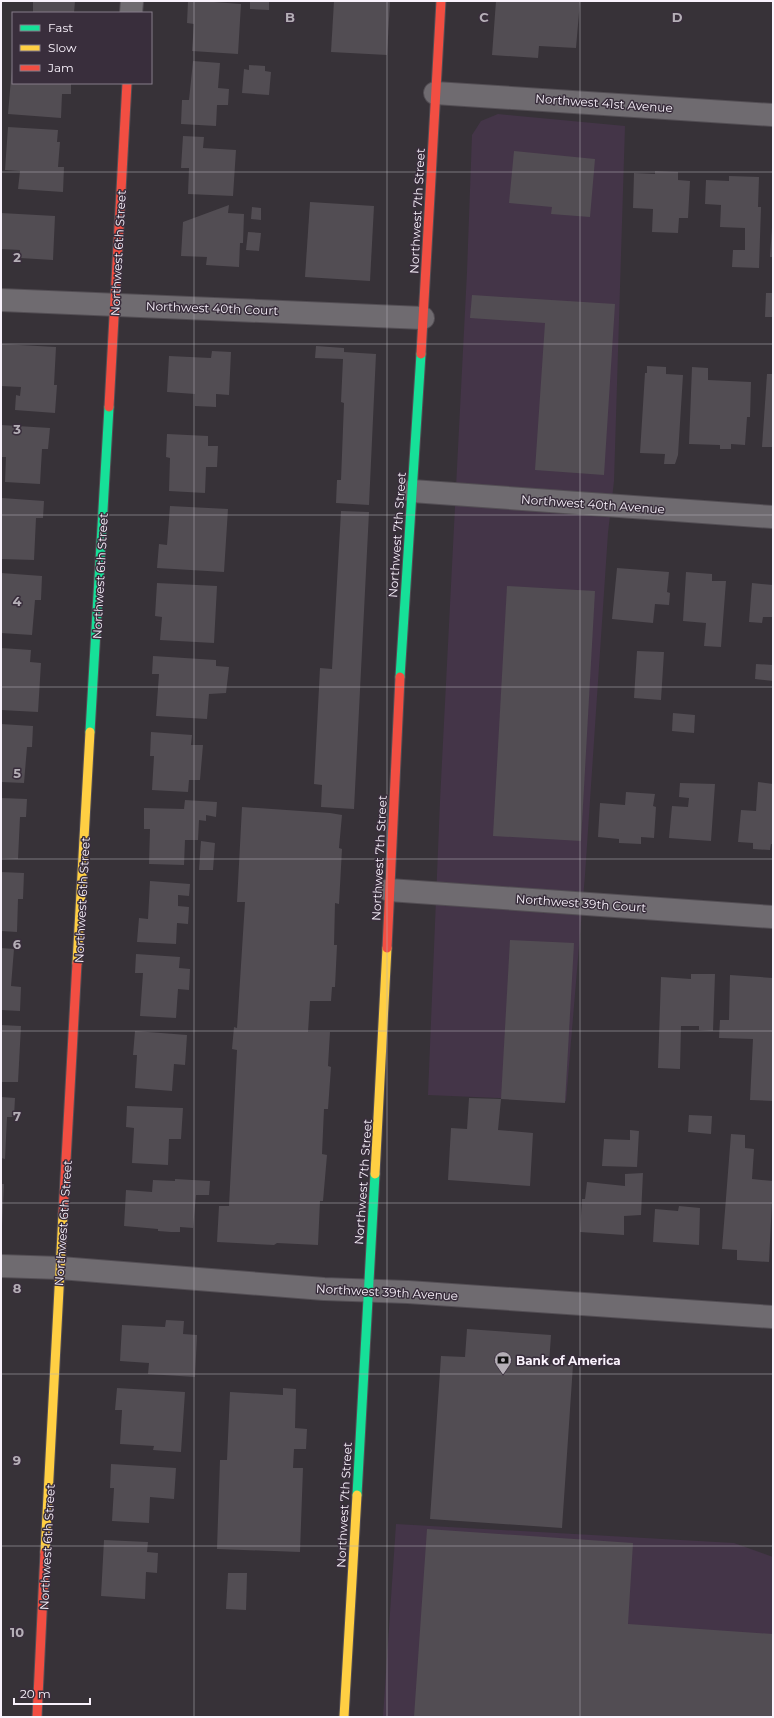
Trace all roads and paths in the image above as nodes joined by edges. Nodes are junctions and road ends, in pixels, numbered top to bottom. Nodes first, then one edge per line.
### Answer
1 (132, 1) edge
2 (441, 1) edge
3 (131, 12) edge
4 (127, 84) edge
5 (435, 93) junction
6 (773, 115) edge
7 (1, 300) edge
8 (115, 304) junction
9 (423, 318) junction
10 (412, 491) junction
11 (773, 517) edge
12 (389, 890) junction
13 (773, 916) edge
14 (1, 1266) edge
15 (60, 1268) junction
16 (368, 1289) junction
17 (773, 1317) edge
18 (37, 1717) edge
19 (344, 1717) edge

1 - 3 street
2 - 5 main road, Northwest 7th Street
4 - 8 main road, Northwest 6th Street
5 - 6 street, Northwest 41st Avenue
5 - 9 main road, Northwest 7th Street
7 - 8 street, Northwest 40th Court
8 - 9 street, Northwest 40th Court
8 - 15 main road, Northwest 6th Street
9 - 10 main road, Northwest 7th Street
10 - 11 street, Northwest 40th Avenue
10 - 12 main road, Northwest 7th Street
12 - 13 street, Northwest 39th Court
12 - 16 main road, Northwest 7th Street
14 - 15 street, Northwest 39th Avenue
15 - 16 street, Northwest 39th Avenue
15 - 18 main road, Northwest 6th Street
16 - 17 street, Northwest 39th Avenue
16 - 19 main road, Northwest 7th Street

